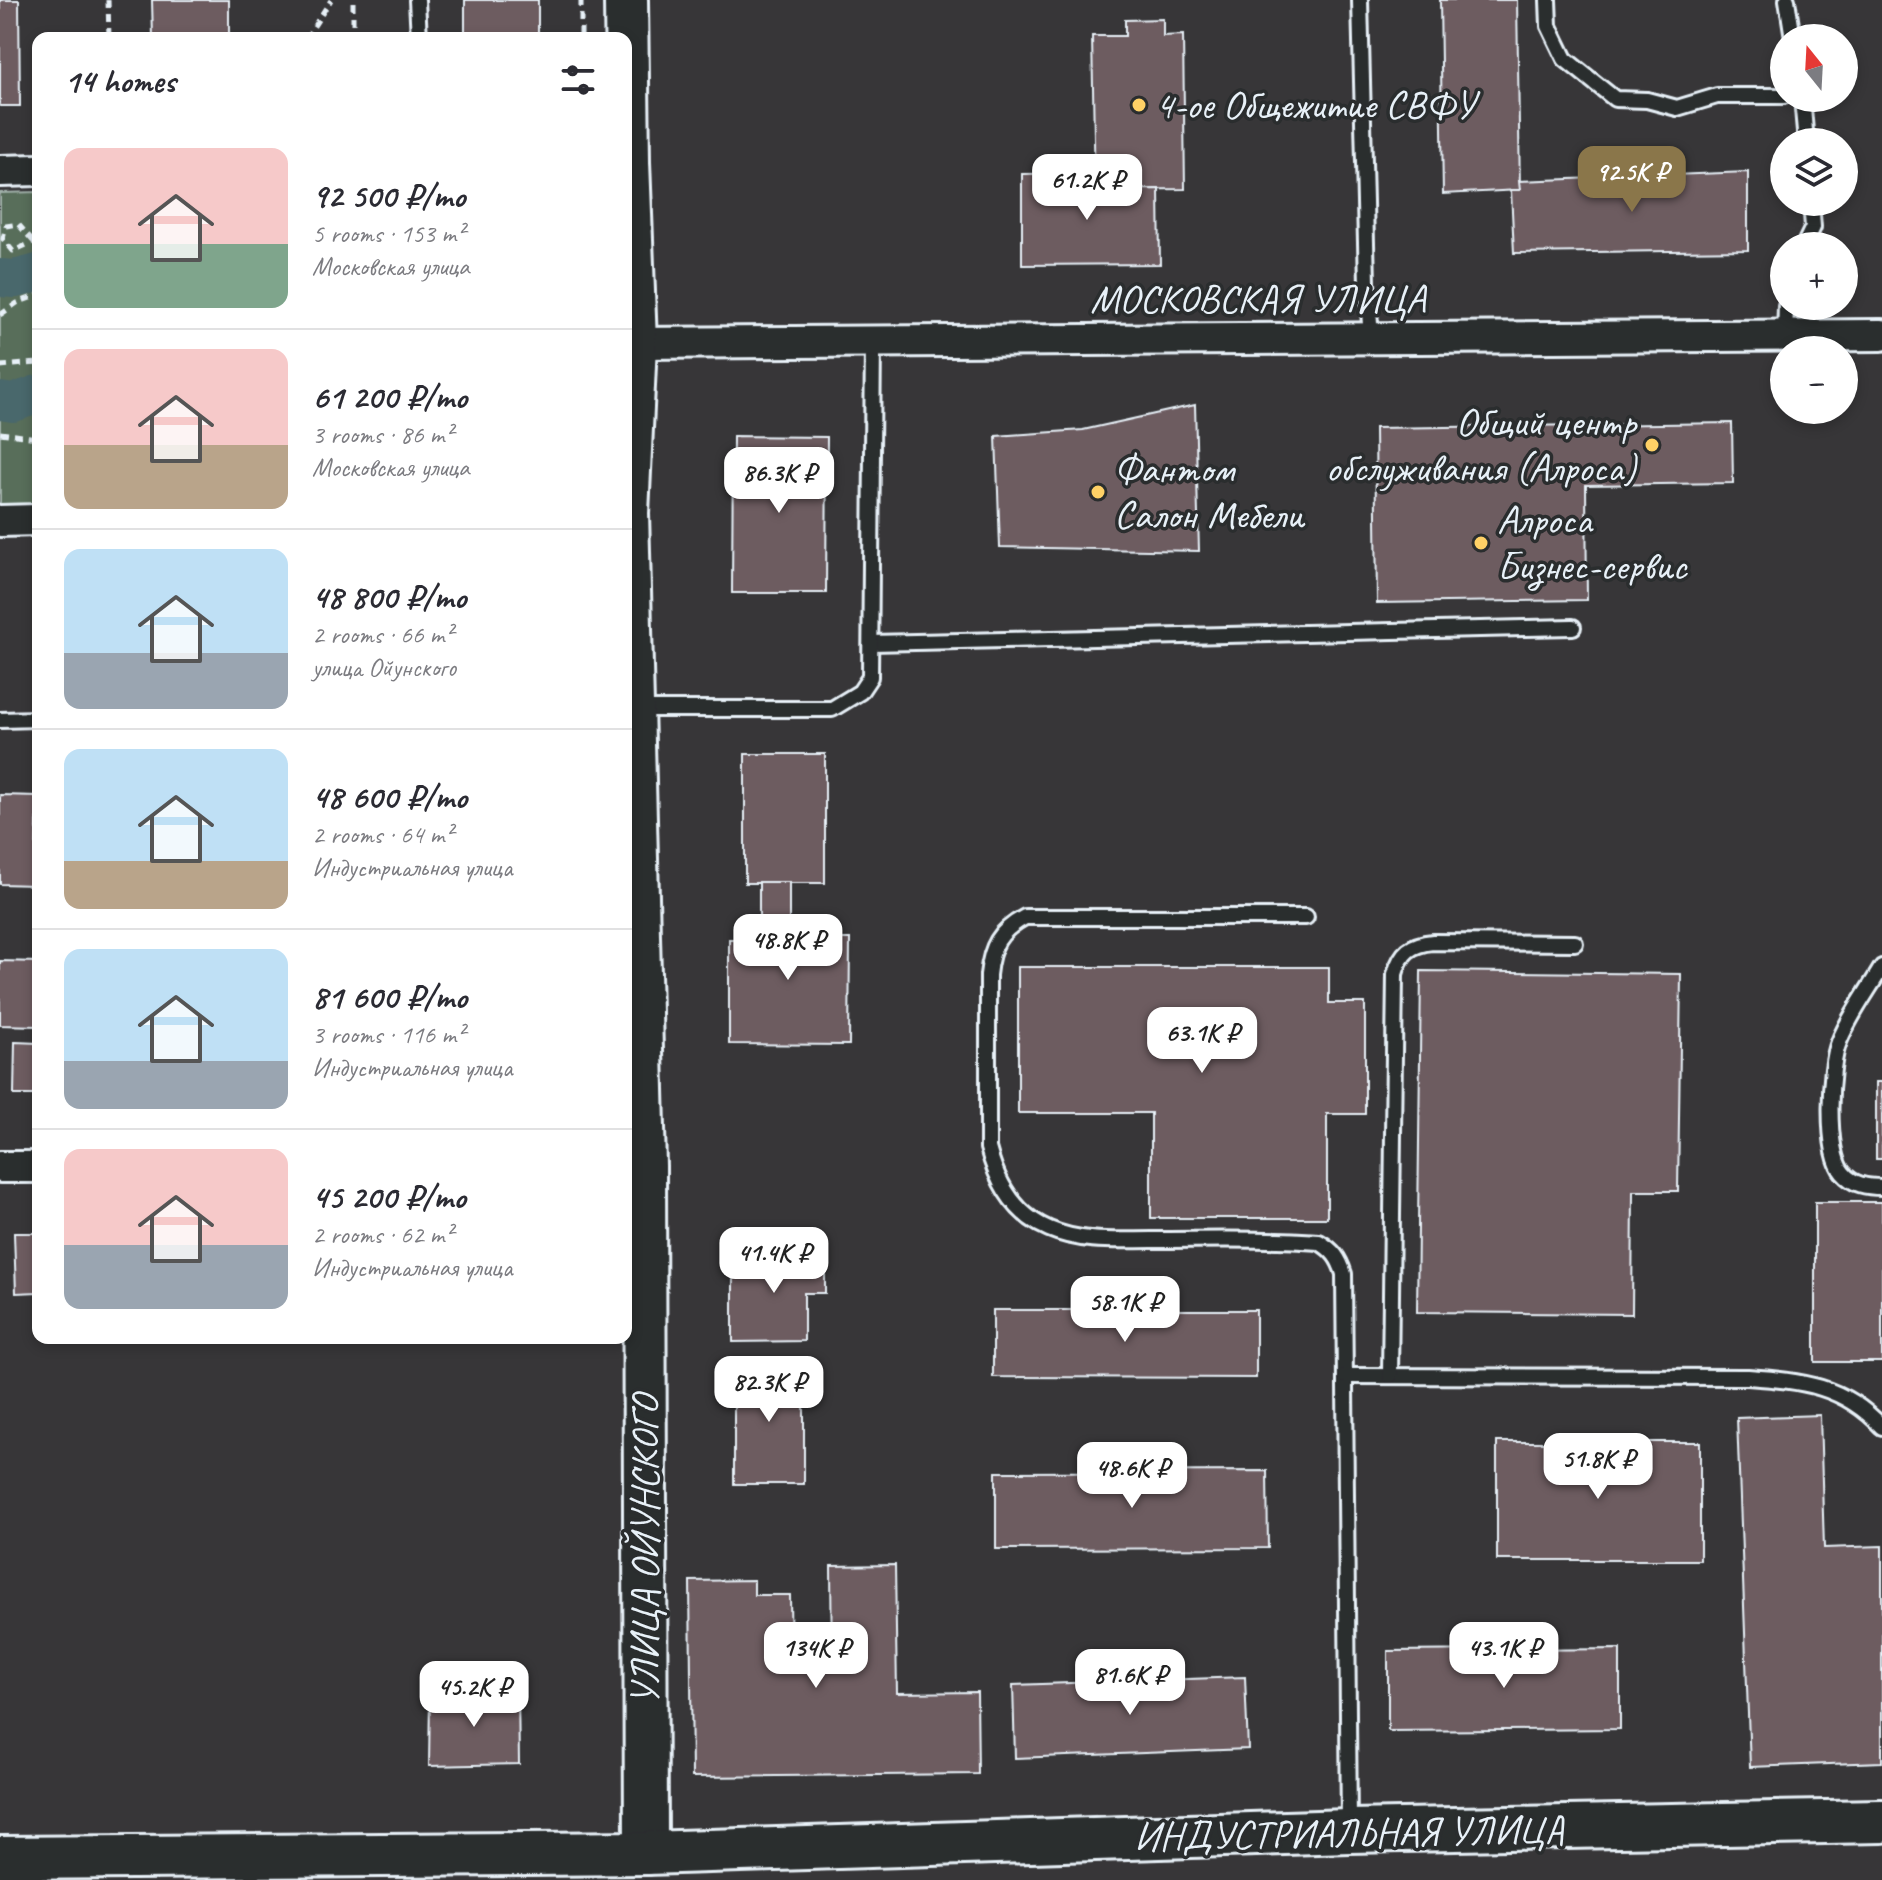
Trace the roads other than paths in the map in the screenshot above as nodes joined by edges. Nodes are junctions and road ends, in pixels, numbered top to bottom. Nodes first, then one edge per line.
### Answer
1 (417, 0) edge
2 (626, 0) edge
3 (1360, 0) edge
4 (1548, 0) edge
5 (1787, 0) edge
6 (1791, 24) edge
7 (419, 32) edge
8 (626, 32) edge
9 (1770, 96) edge
10 (32, 170) edge
11 (0, 171) edge
12 (632, 275) edge
13 (1786, 321) edge
14 (1882, 335) edge
15 (1371, 338) junction
16 (873, 341) junction
17 (635, 343) junction
18 (632, 400) edge
19 (32, 520) edge
20 (0, 521) edge
21 (1573, 627) dead end
22 (871, 643) junction
23 (632, 709) joint
24 (32, 719) edge
25 (0, 720) edge
26 (1306, 917) dead end
27 (1575, 943) dead end
28 (1882, 967) edge
29 (635, 1166) edge
30 (0, 1167) edge
31 (32, 1167) edge
32 (1882, 1187) edge
33 (1345, 1376) junction
34 (1390, 1376) junction
35 (1882, 1427) edge
36 (1882, 1821) edge
37 (1349, 1831) junction
38 (646, 1853) junction
39 (0, 1858) edge

1 - 7 lane
2 - 8 main road, УЛИЦА ОЙУНСКОГО
3 - 15 lane
4 - 9 lane
5 - 6 lane
10 - 11 street
12 - 17 main road, УЛИЦА ОЙУНСКОГО
13 - 14 street, МОСКОВСКАЯ УЛИЦА
13 - 15 street, МОСКОВСКАЯ УЛИЦА
15 - 16 street, МОСКОВСКАЯ УЛИЦА
16 - 17 street, МОСКОВСКАЯ УЛИЦА
16 - 22 lane
17 - 18 main road, УЛИЦА ОЙУНСКОГО
19 - 20 street
21 - 22 lane
22 - 23 lane
23 - 29 main road, УЛИЦА ОЙУНСКОГО
24 - 25 lane
26 - 33 lane
27 - 34 lane
28 - 32 lane
29 - 38 main road, УЛИЦА ОЙУНСКОГО
30 - 31 street
33 - 34 lane
33 - 37 lane
34 - 35 lane
36 - 37 main road, ИНДУСТРИАЛЬНАЯ УЛИЦА
37 - 38 main road, ИНДУСТРИАЛЬНАЯ УЛИЦА
38 - 39 main road, ИНДУСТРИАЛЬНАЯ УЛИЦА

